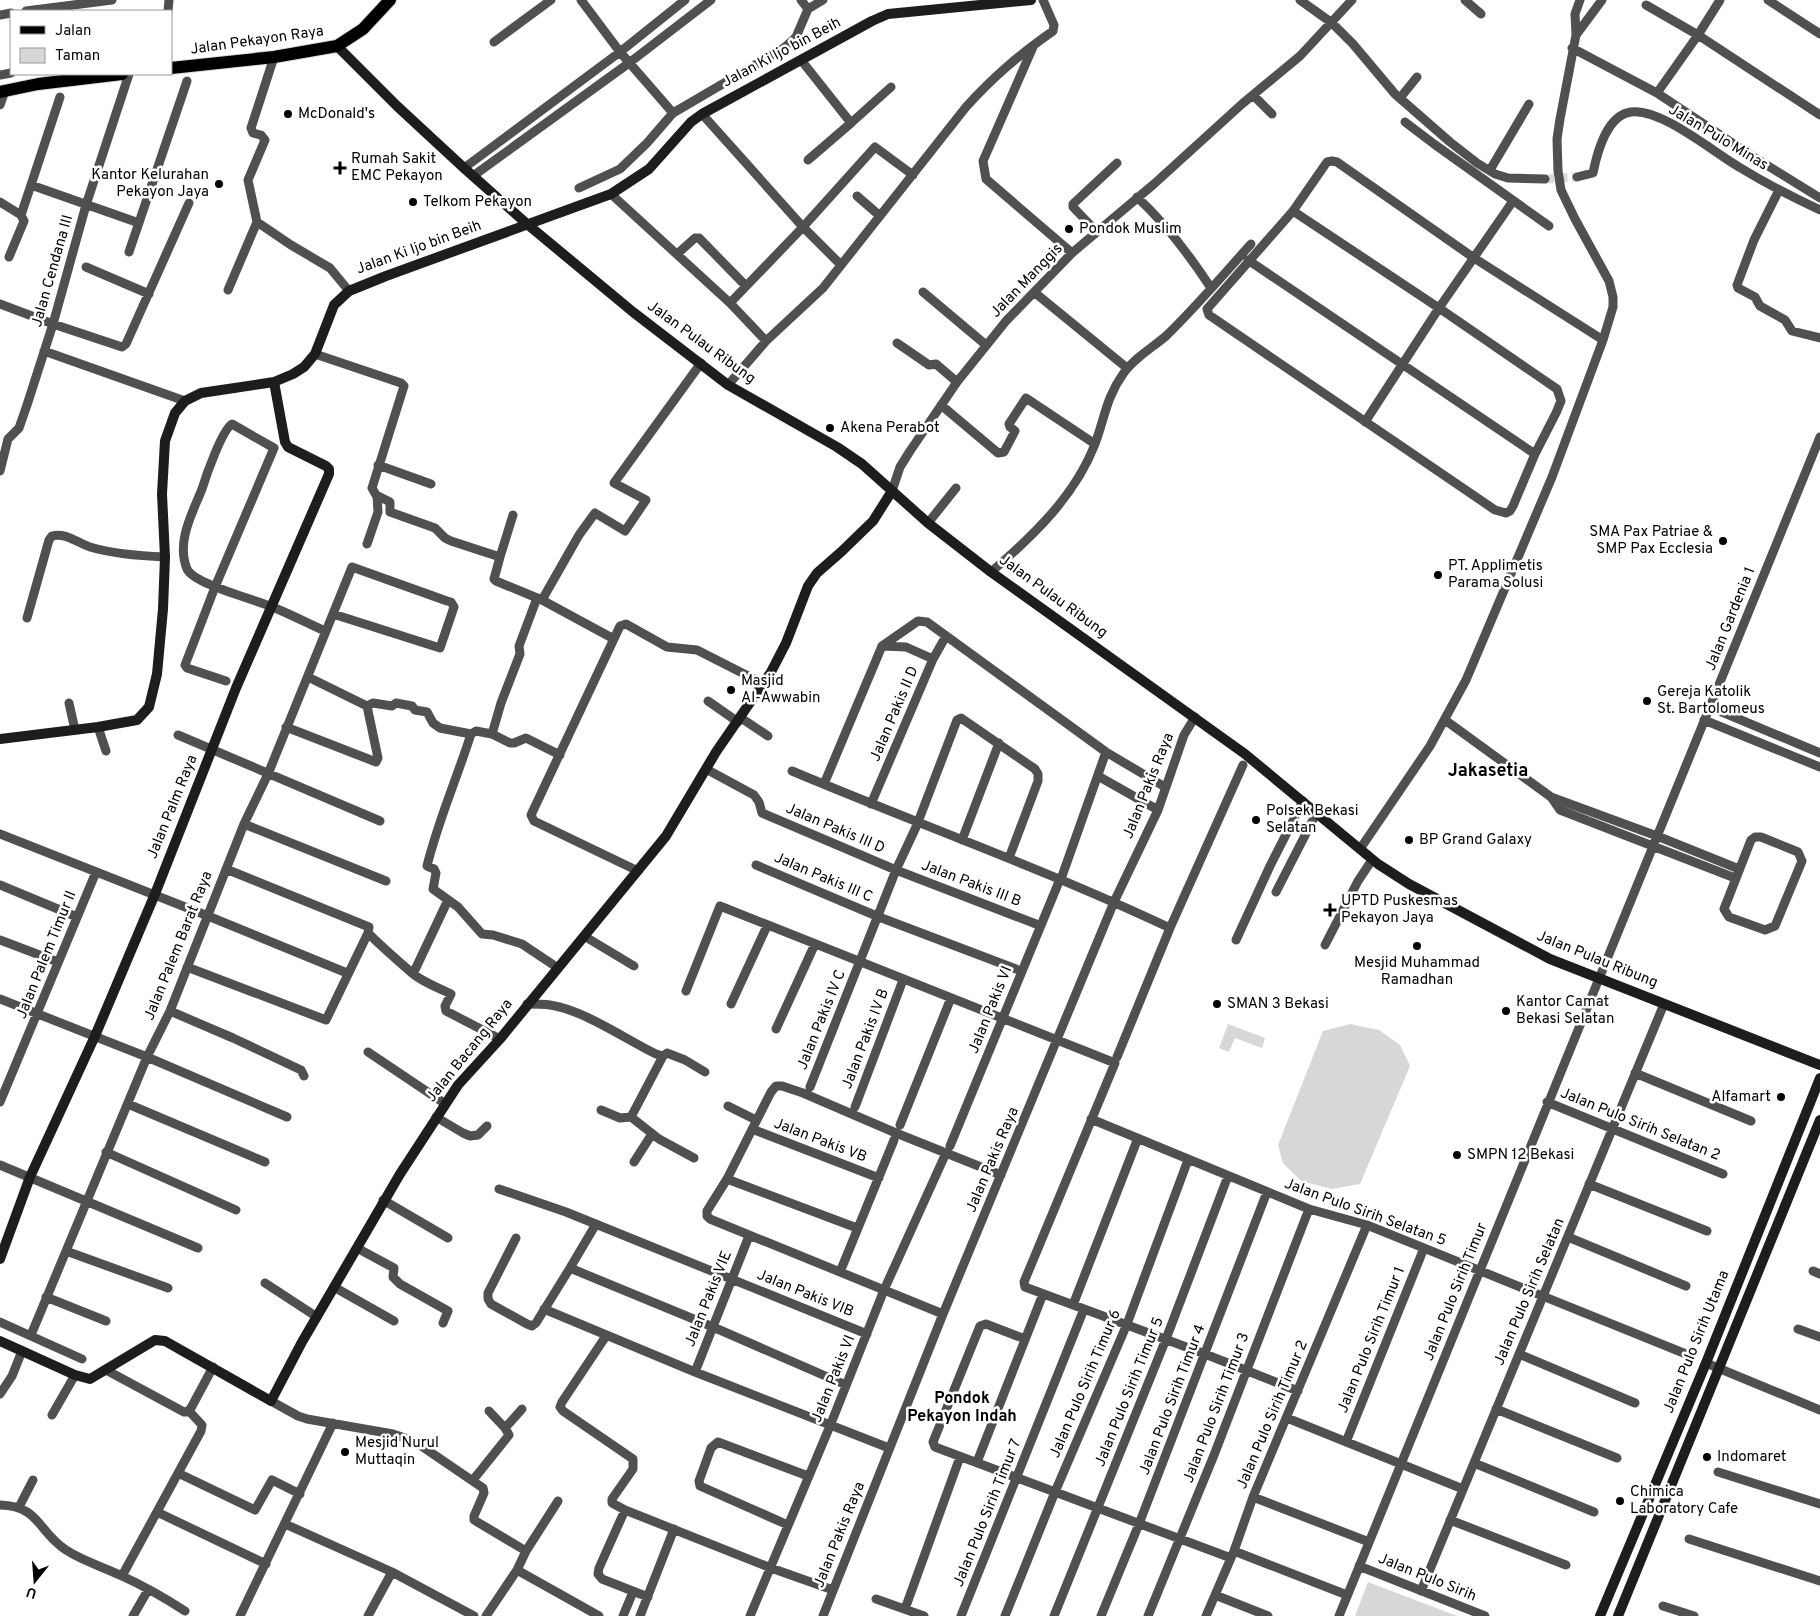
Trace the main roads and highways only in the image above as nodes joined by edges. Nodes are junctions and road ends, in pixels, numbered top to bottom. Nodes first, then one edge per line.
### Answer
1 (390, 0) edge
2 (172, 68) edge
3 (114, 75) edge
4 (2, 91) edge

1 - 2 main road, Jalan Pekayon Raya
3 - 4 main road

